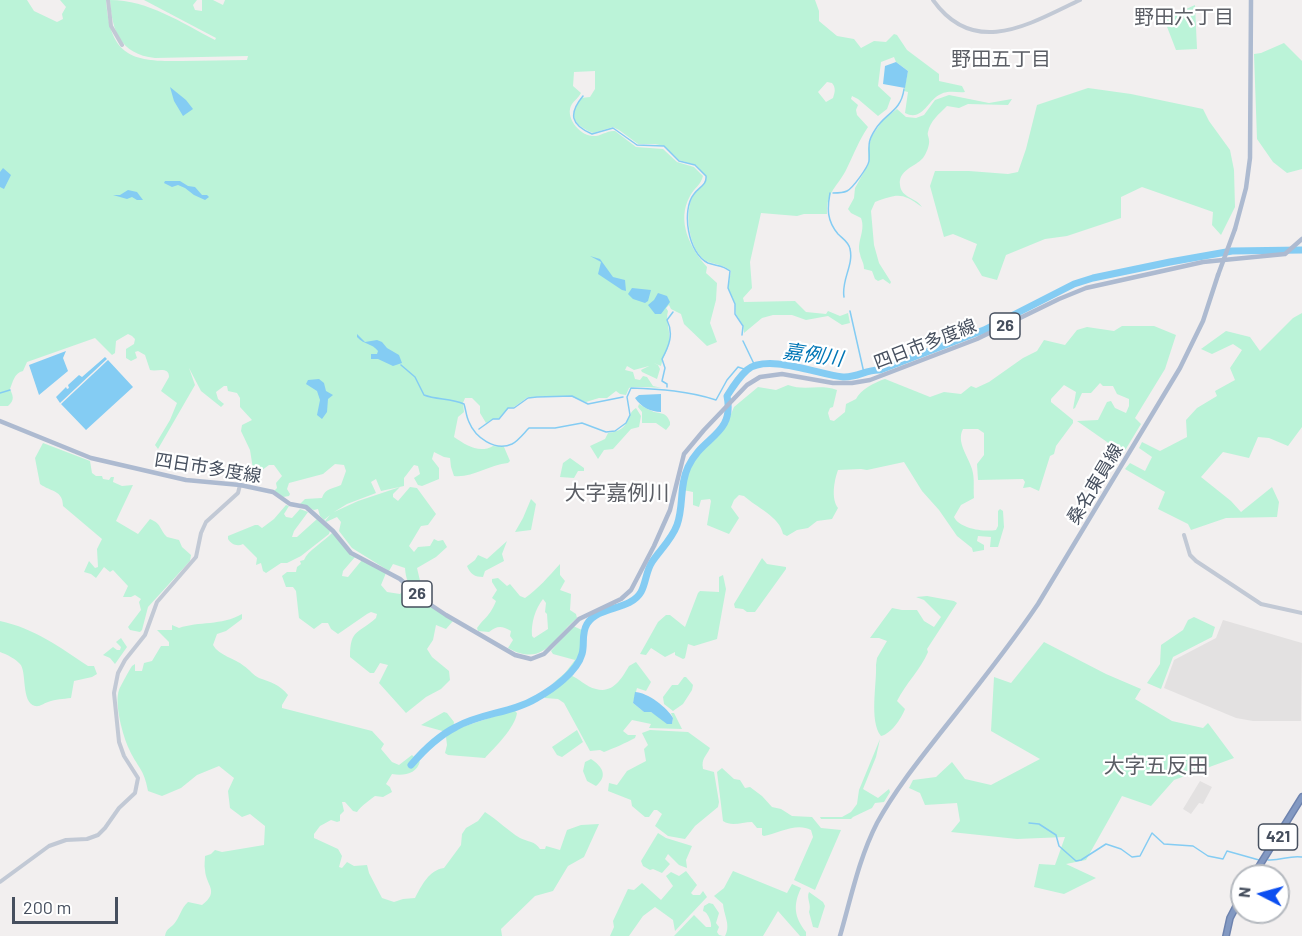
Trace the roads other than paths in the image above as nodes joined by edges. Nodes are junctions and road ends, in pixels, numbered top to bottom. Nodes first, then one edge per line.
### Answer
1 (108, 0) edge
2 (933, 0) edge
3 (1080, 0) edge
4 (1251, 0) edge
5 (122, 45) dead end
6 (1302, 239) edge
7 (0, 421) edge
8 (240, 484) junction
9 (1184, 535) dead end
10 (1302, 613) edge
11 (1302, 797) edge
12 (1260, 864) edge
13 (0, 882) edge
14 (1230, 918) edge
15 (840, 936) edge
16 (1226, 936) edge

1 - 5 street
2 - 3 street
4 - 15 main road, 桑名東員線, bridge
6 - 8 main road, 四日市多度線 / 26
7 - 8 main road, 四日市多度線 / 26
8 - 13 street
9 - 10 street
11 - 12 highway, 421
14 - 16 highway

